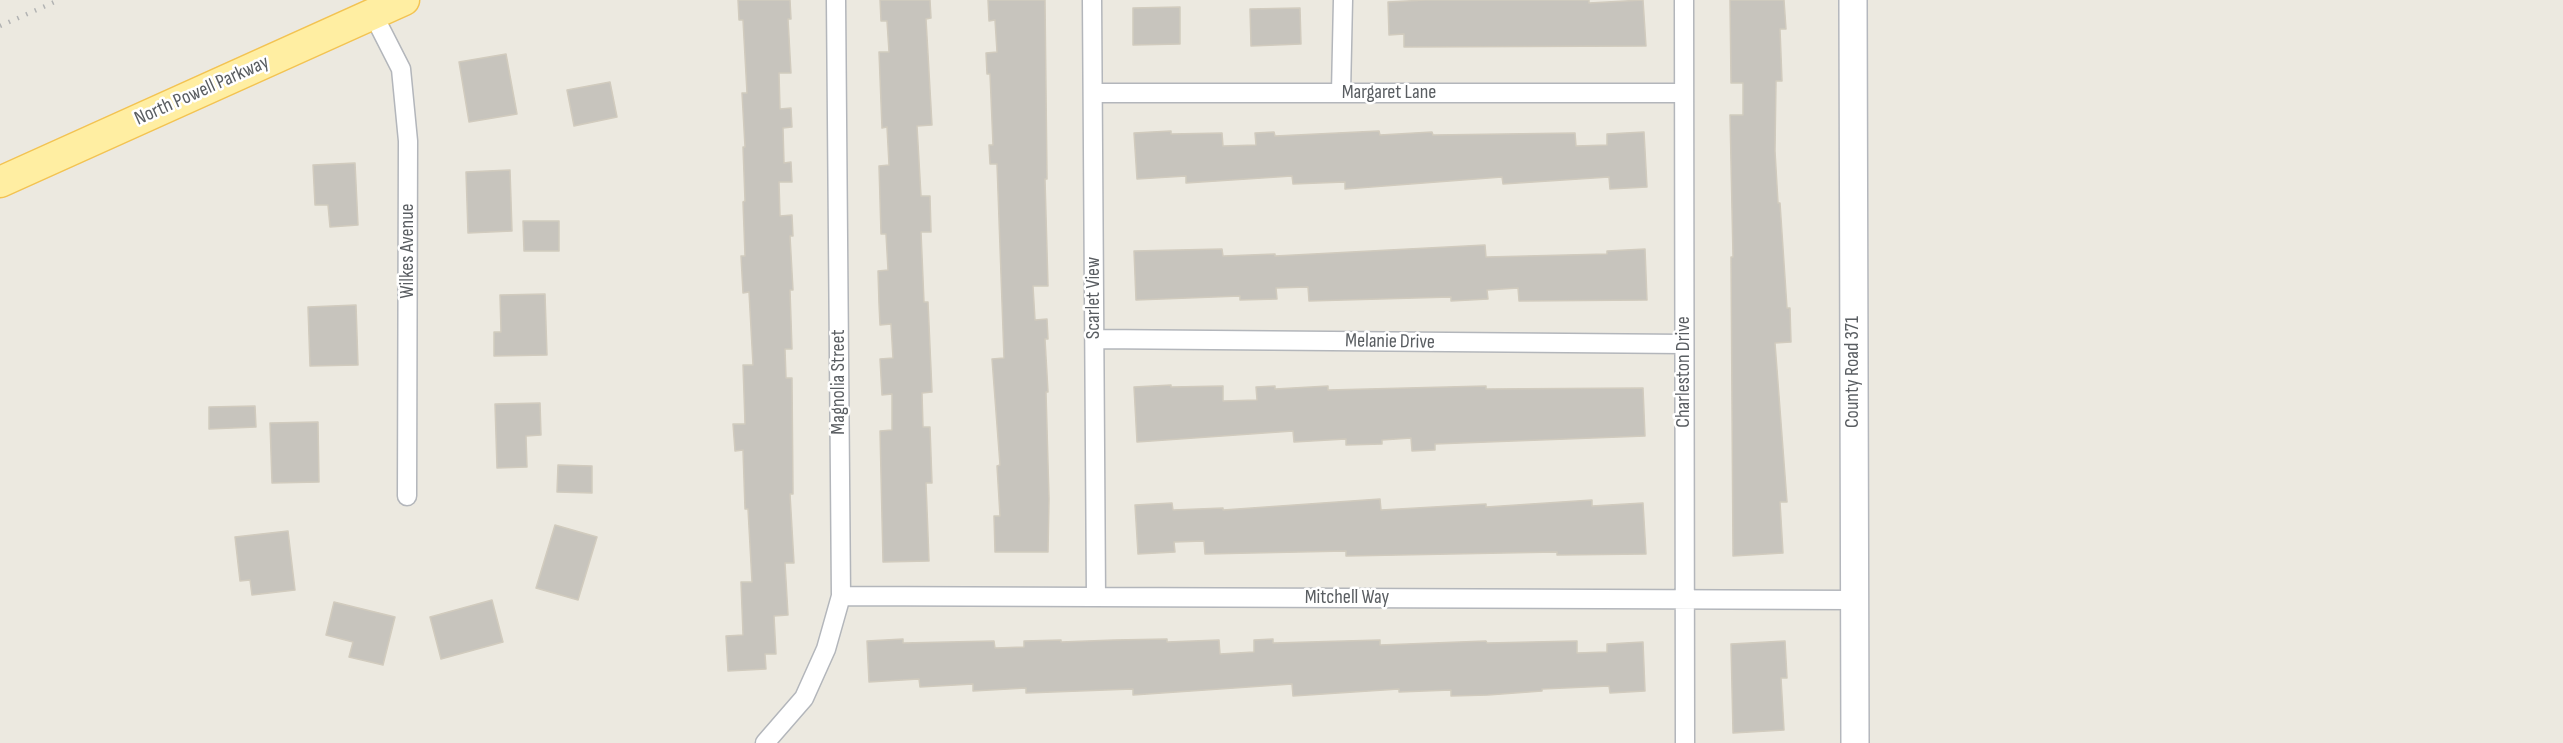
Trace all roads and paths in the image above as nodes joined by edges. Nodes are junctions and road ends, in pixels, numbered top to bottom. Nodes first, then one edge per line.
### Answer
1 (404, 0) edge
2 (836, 0) edge
3 (1092, 0) edge
4 (1343, 0) edge
5 (1684, 0) edge
6 (1853, 0) edge
7 (373, 14) junction
8 (1093, 93) junction
9 (1341, 93) junction
10 (1684, 93) junction
11 (0, 182) edge
12 (1095, 339) junction
13 (1684, 344) junction
14 (407, 496) dead end
15 (841, 596) junction
16 (1096, 597) junction
17 (1684, 599) junction
18 (1853, 600) junction
19 (765, 743) edge
20 (1685, 743) edge
21 (1855, 743) edge

1 - 7 main road, North Powell Parkway
2 - 15 street, Magnolia Street
3 - 8 street, Scarlet View
4 - 9 street
5 - 10 street, Charleston Drive
6 - 18 street, County Road 371
7 - 11 main road, North Powell Parkway
7 - 14 street, Wilkes Avenue
8 - 9 street, Margaret Lane
8 - 12 street, Scarlet View
9 - 10 street, Margaret Lane
10 - 13 street, Charleston Drive
12 - 13 street, Melanie Drive
12 - 16 street, Scarlet View
13 - 17 street, Charleston Drive
15 - 16 street, Mitchell Way
15 - 19 street, Magnolia Street
16 - 17 street, Mitchell Way
17 - 18 street, Mitchell Way
17 - 20 street, Charleston Drive
18 - 21 street, County Road 371

